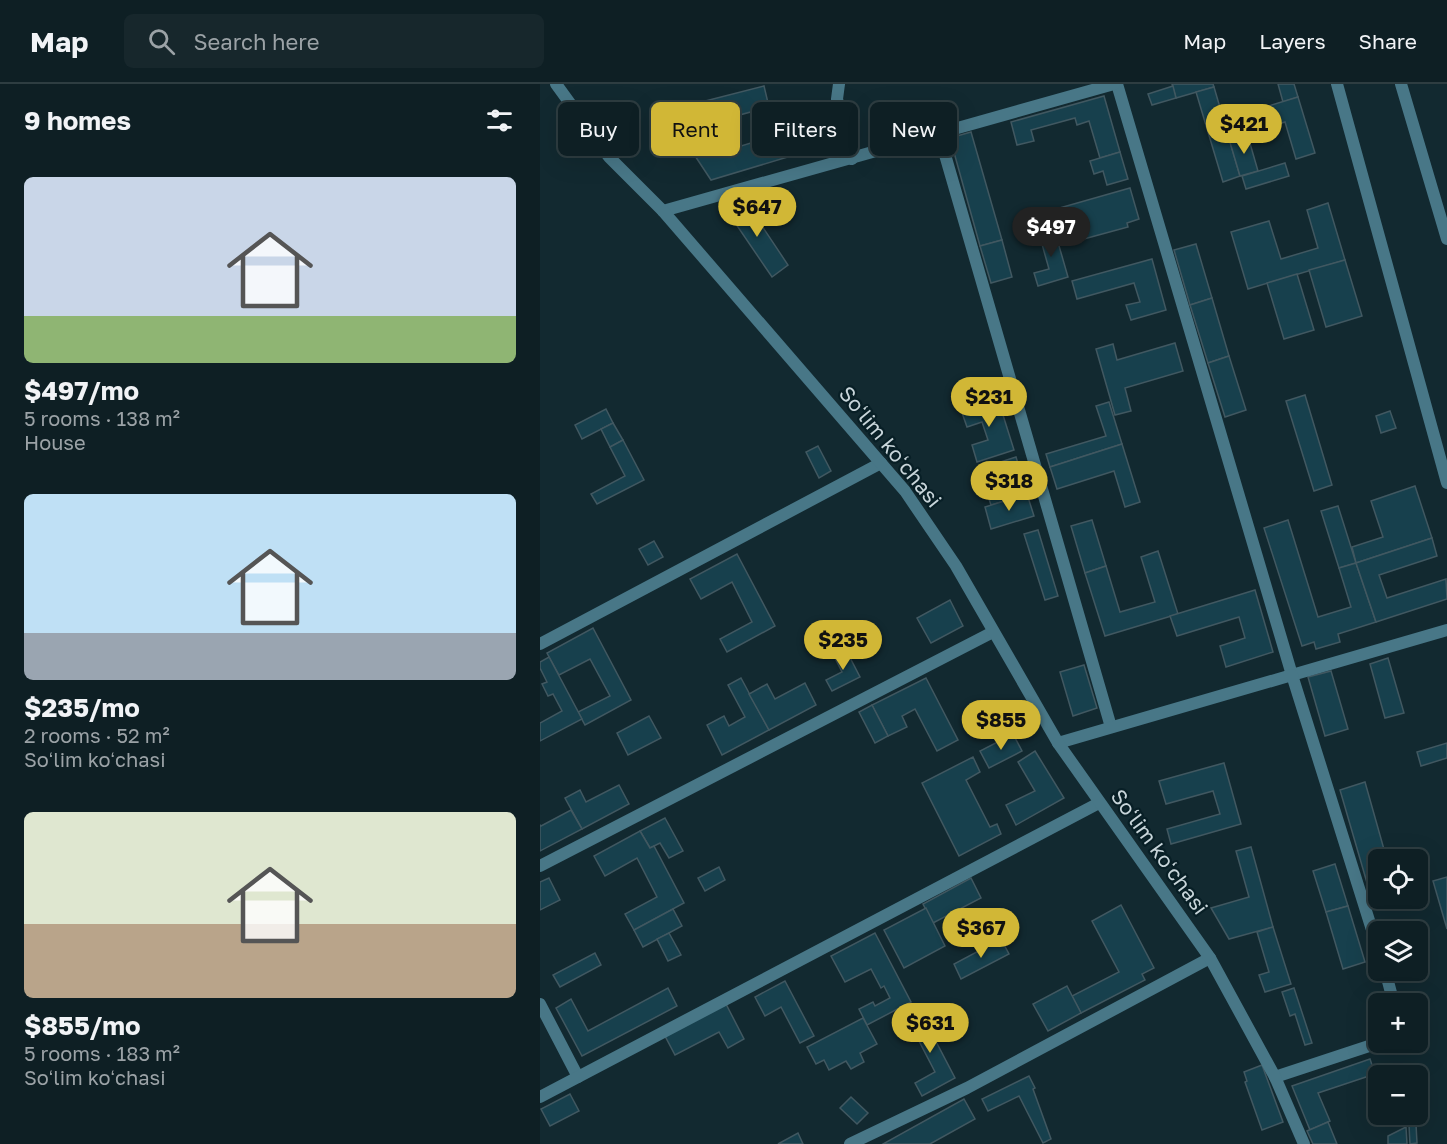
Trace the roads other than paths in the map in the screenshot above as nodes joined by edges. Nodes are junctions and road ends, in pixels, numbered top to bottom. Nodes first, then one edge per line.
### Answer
1 (556, 84) edge
2 (839, 84) edge
3 (1115, 84) edge
4 (1337, 84) edge
5 (1401, 84) edge
6 (957, 129) edge
7 (870, 154) edge
8 (945, 156) edge
9 (852, 159) junction
10 (663, 211) junction
11 (1447, 239) edge
12 (881, 463) junction
13 (1447, 483) edge
14 (1447, 630) edge
15 (993, 632) junction
16 (540, 644) edge
17 (1292, 675) junction
18 (1111, 727) junction
19 (1058, 743) junction
20 (1099, 803) junction
21 (540, 866) edge
22 (1369, 921) edge
23 (1210, 958) junction
24 (540, 1004) edge
25 (1368, 1047) edge
26 (578, 1077) junction
27 (1275, 1077) junction
28 (540, 1097) edge
29 (850, 1144) edge
30 (1304, 1144) edge

1 - 10 street, Soʻlim koʻchasi
2 - 9 street
3 - 6 street
3 - 17 street
4 - 13 street
5 - 11 street
7 - 9 street
8 - 18 street
9 - 10 street
10 - 12 street, Soʻlim koʻchasi
12 - 15 street, Soʻlim koʻchasi
12 - 16 street
14 - 17 street
15 - 19 street, Soʻlim koʻchasi
15 - 21 street
17 - 18 street
17 - 22 street
18 - 19 street
19 - 20 street, Soʻlim koʻchasi
20 - 23 street, Soʻlim koʻchasi
20 - 26 street
23 - 27 street, Soʻlim koʻchasi
23 - 29 street
24 - 26 street
25 - 27 street
26 - 28 street
27 - 30 street, Soʻlim koʻchasi

